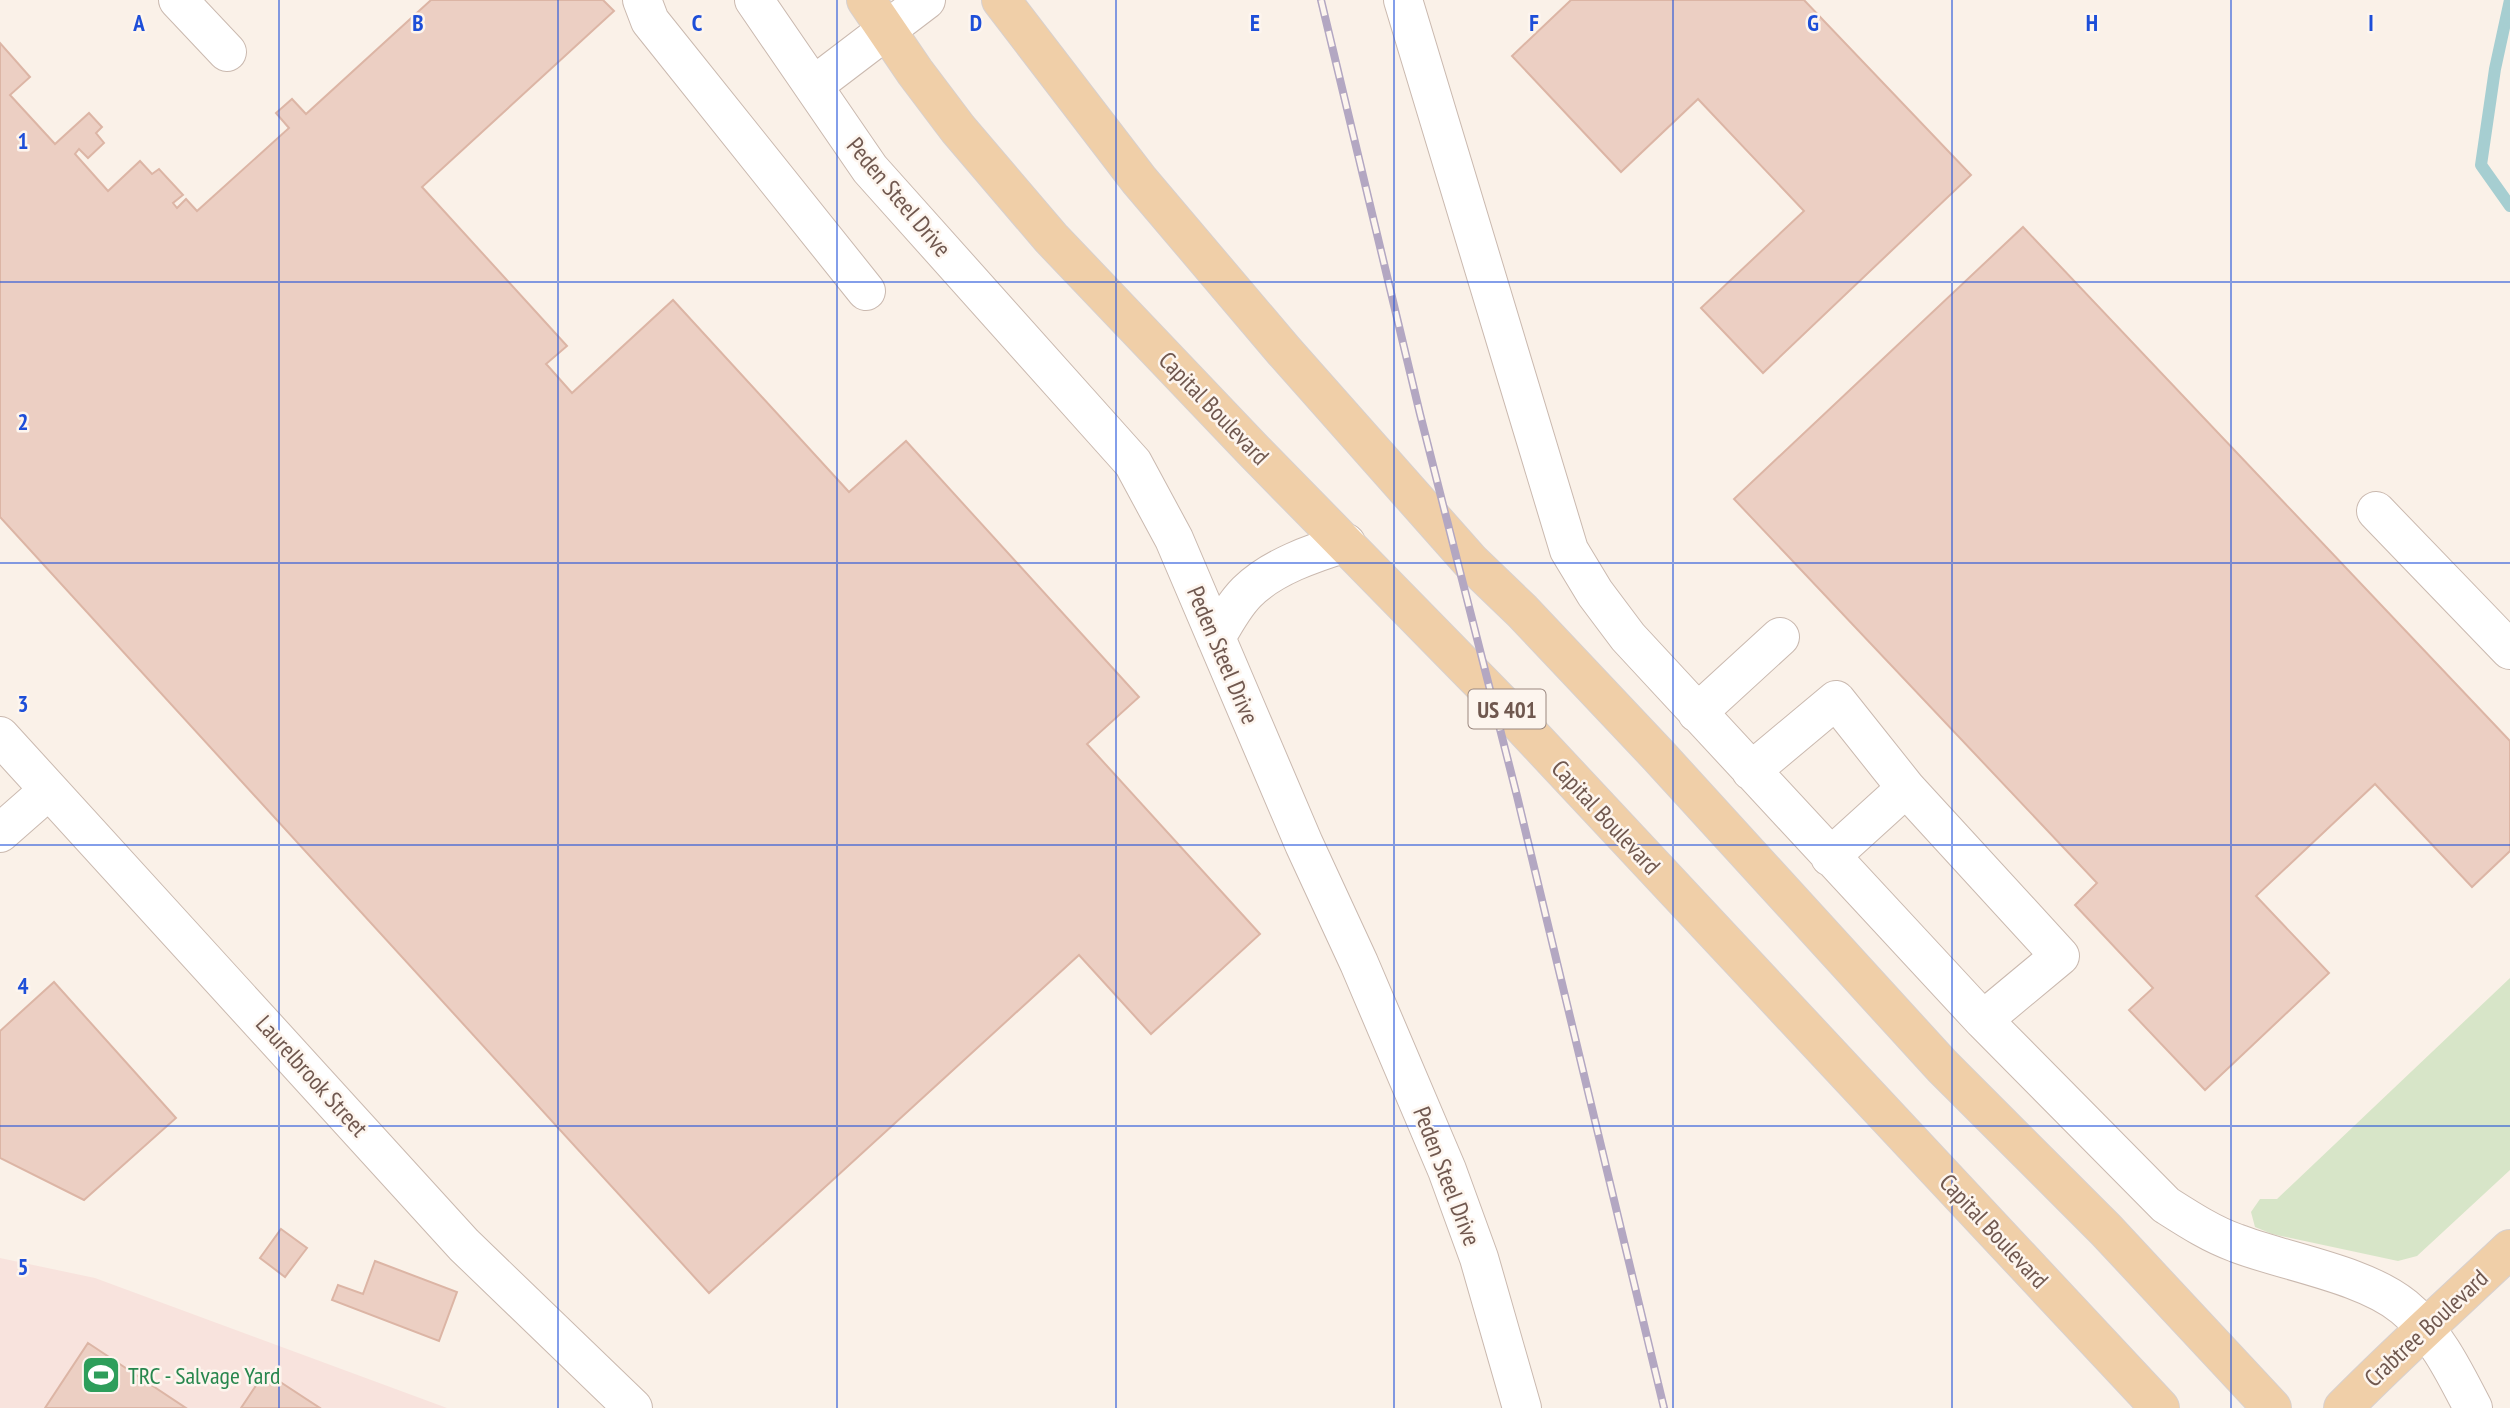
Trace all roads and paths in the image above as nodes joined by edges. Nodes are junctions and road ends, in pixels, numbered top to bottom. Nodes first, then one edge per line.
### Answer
1 (178, 0) edge
2 (642, 0) edge
3 (754, 0) edge
4 (926, 0) edge
5 (1001, 0) edge
6 (1403, 0) edge
7 (877, 15) edge
8 (227, 52) dead end
9 (813, 86) junction
10 (866, 291) dead end
11 (2375, 511) dead end
12 (1346, 543) junction
13 (1780, 637) dead end
14 (1216, 638) junction
15 (2510, 650) edge
16 (1697, 713) junction
17 (0, 736) edge
18 (1751, 771) junction
19 (1906, 788) junction
20 (49, 790) junction
21 (0, 833) edge
22 (1830, 857) junction
23 (1983, 1020) junction
24 (2510, 1249) edge
25 (2426, 1330) junction
26 (633, 1408) edge
27 (1522, 1408) edge
28 (2160, 1408) edge
29 (2272, 1408) edge
30 (2343, 1408) edge
31 (2473, 1408) edge

1 - 8 street
2 - 10 street
3 - 9 street, Peden Steel Drive
4 - 7 street
5 - 29 main road
6 - 16 street
7 - 9 street
7 - 12 main road, Capital Boulevard / US 401
9 - 14 street, Peden Steel Drive
11 - 15 street
12 - 14 street
12 - 28 main road, Capital Boulevard / US 401
13 - 16 street
14 - 27 street, Peden Steel Drive
16 - 18 street
17 - 20 street, Laurelbrook Street
18 - 19 street
18 - 22 street
19 - 22 street
19 - 23 street
20 - 21 street
20 - 26 street, Laurelbrook Street
22 - 23 street
23 - 25 street
24 - 25 main road, Crabtree Boulevard
25 - 30 main road, Crabtree Boulevard
25 - 31 street

